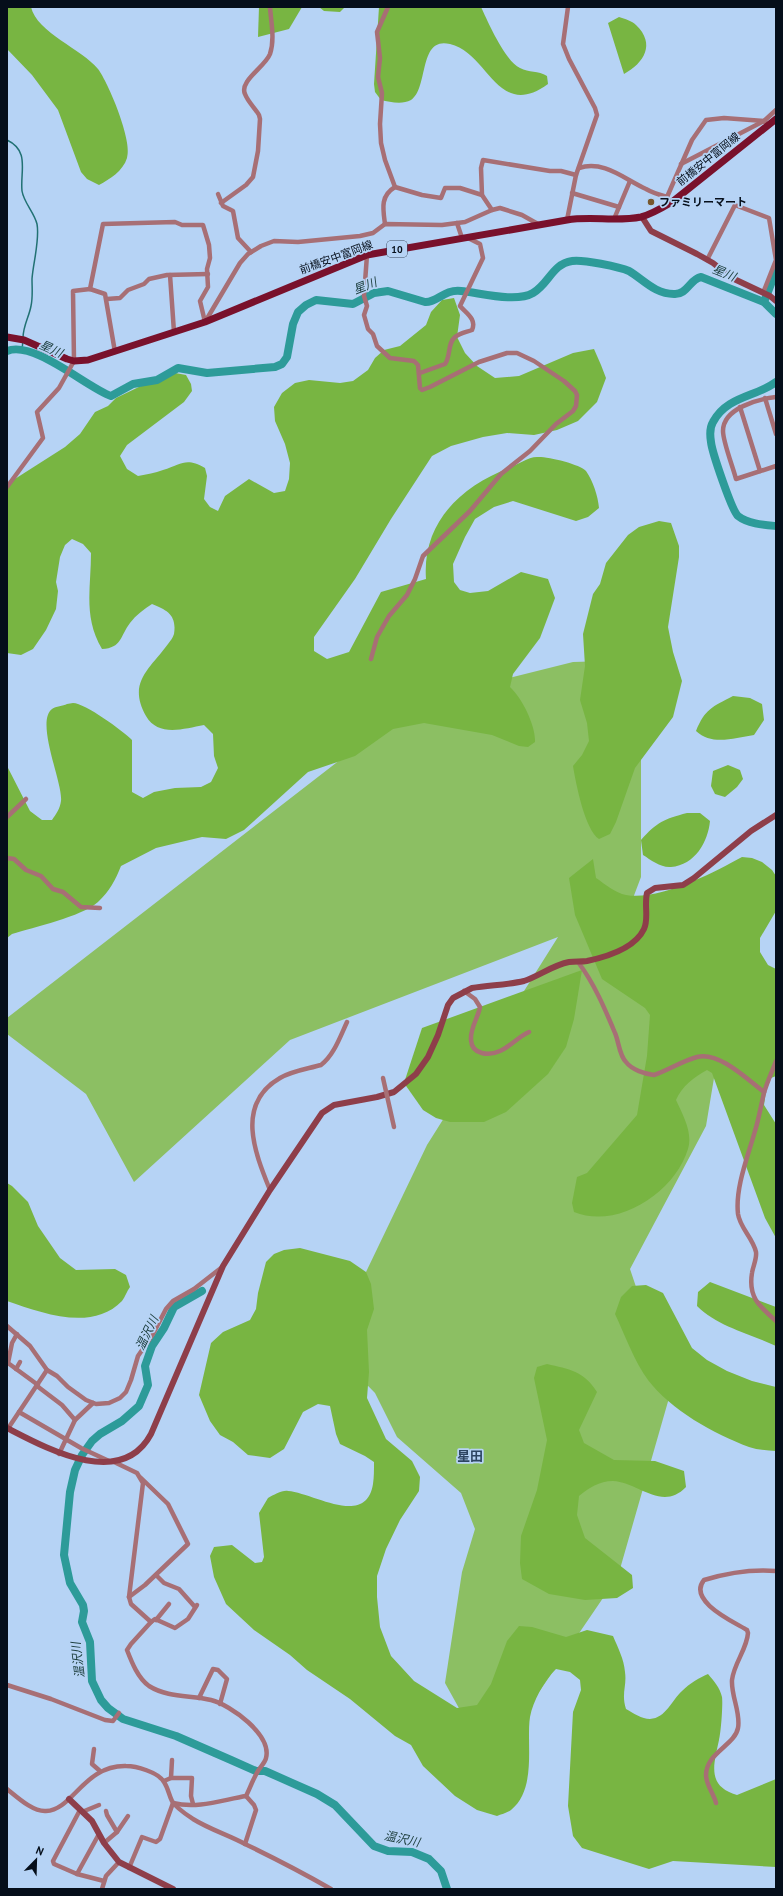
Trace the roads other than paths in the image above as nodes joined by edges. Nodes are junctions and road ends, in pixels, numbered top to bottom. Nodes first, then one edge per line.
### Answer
1 (270, 7) edge
2 (388, 7) edge
3 (568, 7) edge
4 (776, 110) edge
5 (776, 119) edge
6 (766, 123) junction
7 (681, 164) junction
8 (579, 168) junction
9 (576, 175) junction
10 (630, 181) junction
11 (395, 187) junction
12 (572, 193) junction
13 (218, 194) dead end
14 (482, 195) junction
15 (667, 201) junction
16 (222, 203) junction
17 (619, 207) junction
18 (492, 210) junction
19 (642, 217) junction
20 (614, 219) junction
21 (566, 220) junction
22 (457, 223) junction
23 (384, 224) junction
24 (539, 225) junction
25 (465, 238) junction
26 (251, 252) junction
27 (367, 255) junction
28 (707, 260) junction
29 (208, 274) junction
30 (170, 275) junction
31 (90, 289) junction
32 (771, 297) edge
33 (107, 299) junction
34 (205, 322) junction
35 (174, 332) junction
36 (7, 337) edge
37 (115, 352) junction
38 (74, 361) junction
39 (420, 374) junction
40 (776, 397) edge
41 (765, 398) junction
42 (740, 407) junction
43 (776, 434) edge
44 (776, 466) edge
45 (760, 471) junction
46 (7, 488) edge
47 (371, 659) dead end
48 (26, 799) dead end
49 (776, 814) edge
50 (7, 817) edge
51 (7, 858) edge
52 (100, 908) dead end
53 (578, 962) junction
54 (464, 991) junction
55 (347, 1022) dead end
56 (529, 1032) dead end
57 (776, 1061) edge
58 (383, 1078) dead end
59 (764, 1092) junction
60 (394, 1127) dead end
61 (270, 1190) junction
62 (223, 1266) junction
63 (776, 1321) edge
64 (7, 1326) edge
65 (17, 1334) junction
66 (20, 1362) dead end
67 (16, 1369) junction
68 (47, 1370) junction
69 (38, 1385) junction
70 (93, 1403) junction
71 (19, 1412) junction
72 (75, 1420) junction
73 (7, 1428) edge
74 (66, 1440) junction
75 (59, 1454) junction
76 (110, 1461) junction
77 (141, 1478) junction
78 (776, 1571) edge
79 (156, 1575) junction
80 (129, 1597) junction
81 (169, 1604) dead end
82 (156, 1620) junction
83 (150, 1622) junction
84 (7, 1686) edge
85 (199, 1698) junction
86 (220, 1704) junction
87 (119, 1714) dead end
88 (94, 1749) dead end
89 (172, 1760) dead end
90 (100, 1771) junction
91 (171, 1778) junction
92 (164, 1781) junction
93 (7, 1789) edge
94 (246, 1796) junction
95 (69, 1799) junction
96 (173, 1803) junction
97 (716, 1803) dead end
98 (193, 1804) junction
99 (99, 1805) dead end
100 (106, 1810) dead end
101 (81, 1811) junction
102 (128, 1816) dead end
103 (117, 1832) junction
104 (99, 1834) junction
105 (104, 1843) junction
106 (245, 1844) junction
107 (119, 1862) junction
108 (129, 1868) junction
109 (77, 1874) junction
110 (104, 1881) junction
111 (102, 1889) edge
112 (173, 1889) edge
113 (331, 1889) edge

1 - 16 street
2 - 11 street
3 - 8 street
4 - 6 street
5 - 6 main road, 前橋安中富岡線 / 10
6 - 7 street
6 - 7 street
6 - 15 main road, 前橋安中富岡線 / 10
7 - 15 street
8 - 9 street
8 - 10 street
9 - 12 street
9 - 14 street
10 - 15 street
10 - 17 street
11 - 14 street
11 - 23 street
12 - 17 street
12 - 21 street
13 - 16 street
14 - 18 street
15 - 19 main road, 前橋安中富岡線 / 10
16 - 26 street
17 - 20 street
18 - 22 street
18 - 24 street
19 - 20 main road, 前橋安中富岡線 / 10
19 - 28 street
20 - 21 main road, 前橋安中富岡線 / 10
21 - 24 main road, 前橋安中富岡線 / 10
22 - 23 street
22 - 25 street
23 - 26 street
24 - 25 main road, 前橋安中富岡線 / 10
25 - 27 main road, 前橋安中富岡線 / 10
25 - 39 street
26 - 34 street
27 - 34 main road, 前橋安中富岡線 / 10
27 - 39 street
28 - 32 street
28 - 32 street
29 - 30 street
29 - 31 street
29 - 34 street
30 - 33 street
30 - 35 street
31 - 33 street
31 - 38 street
33 - 37 street
34 - 35 main road, 前橋安中富岡線 / 10
35 - 37 main road, 前橋安中富岡線 / 10
36 - 38 main road
37 - 38 main road, 前橋安中富岡線 / 10
38 - 46 street
39 - 47 street
40 - 41 street
41 - 42 street
41 - 43 street
42 - 45 street
42 - 45 street
44 - 45 street
48 - 50 street
49 - 53 street
51 - 52 street
53 - 54 street
53 - 59 street
54 - 56 street
54 - 61 street
55 - 61 street
57 - 59 street
58 - 60 street, bridge
59 - 63 street
61 - 62 street
62 - 70 street
62 - 76 street
64 - 65 street
65 - 67 street
65 - 68 street
66 - 67 street
67 - 69 street
68 - 69 street
68 - 70 street
69 - 71 street
69 - 72 street
70 - 72 street
71 - 73 street
71 - 74 street
72 - 74 street
73 - 75 street
74 - 75 street
74 - 76 street
75 - 76 street
76 - 77 street
77 - 79 street
77 - 80 street
78 - 97 street
79 - 80 street
79 - 82 street
80 - 83 street
81 - 82 street
82 - 83 street
83 - 85 street
84 - 87 street
85 - 86 street
85 - 86 street
86 - 94 street
88 - 90 street
89 - 91 street
90 - 92 street
90 - 95 street
91 - 92 street
91 - 98 street
92 - 96 street
93 - 95 street
94 - 98 street
94 - 106 street
95 - 101 street
96 - 98 street
96 - 106 street
96 - 108 street
99 - 101 street
100 - 103 street
101 - 104 street
101 - 109 street
102 - 103 street
103 - 105 street
104 - 105 street
104 - 109 street
105 - 107 street
106 - 113 street
107 - 108 street
107 - 110 street
108 - 112 street
109 - 110 street
110 - 111 street

